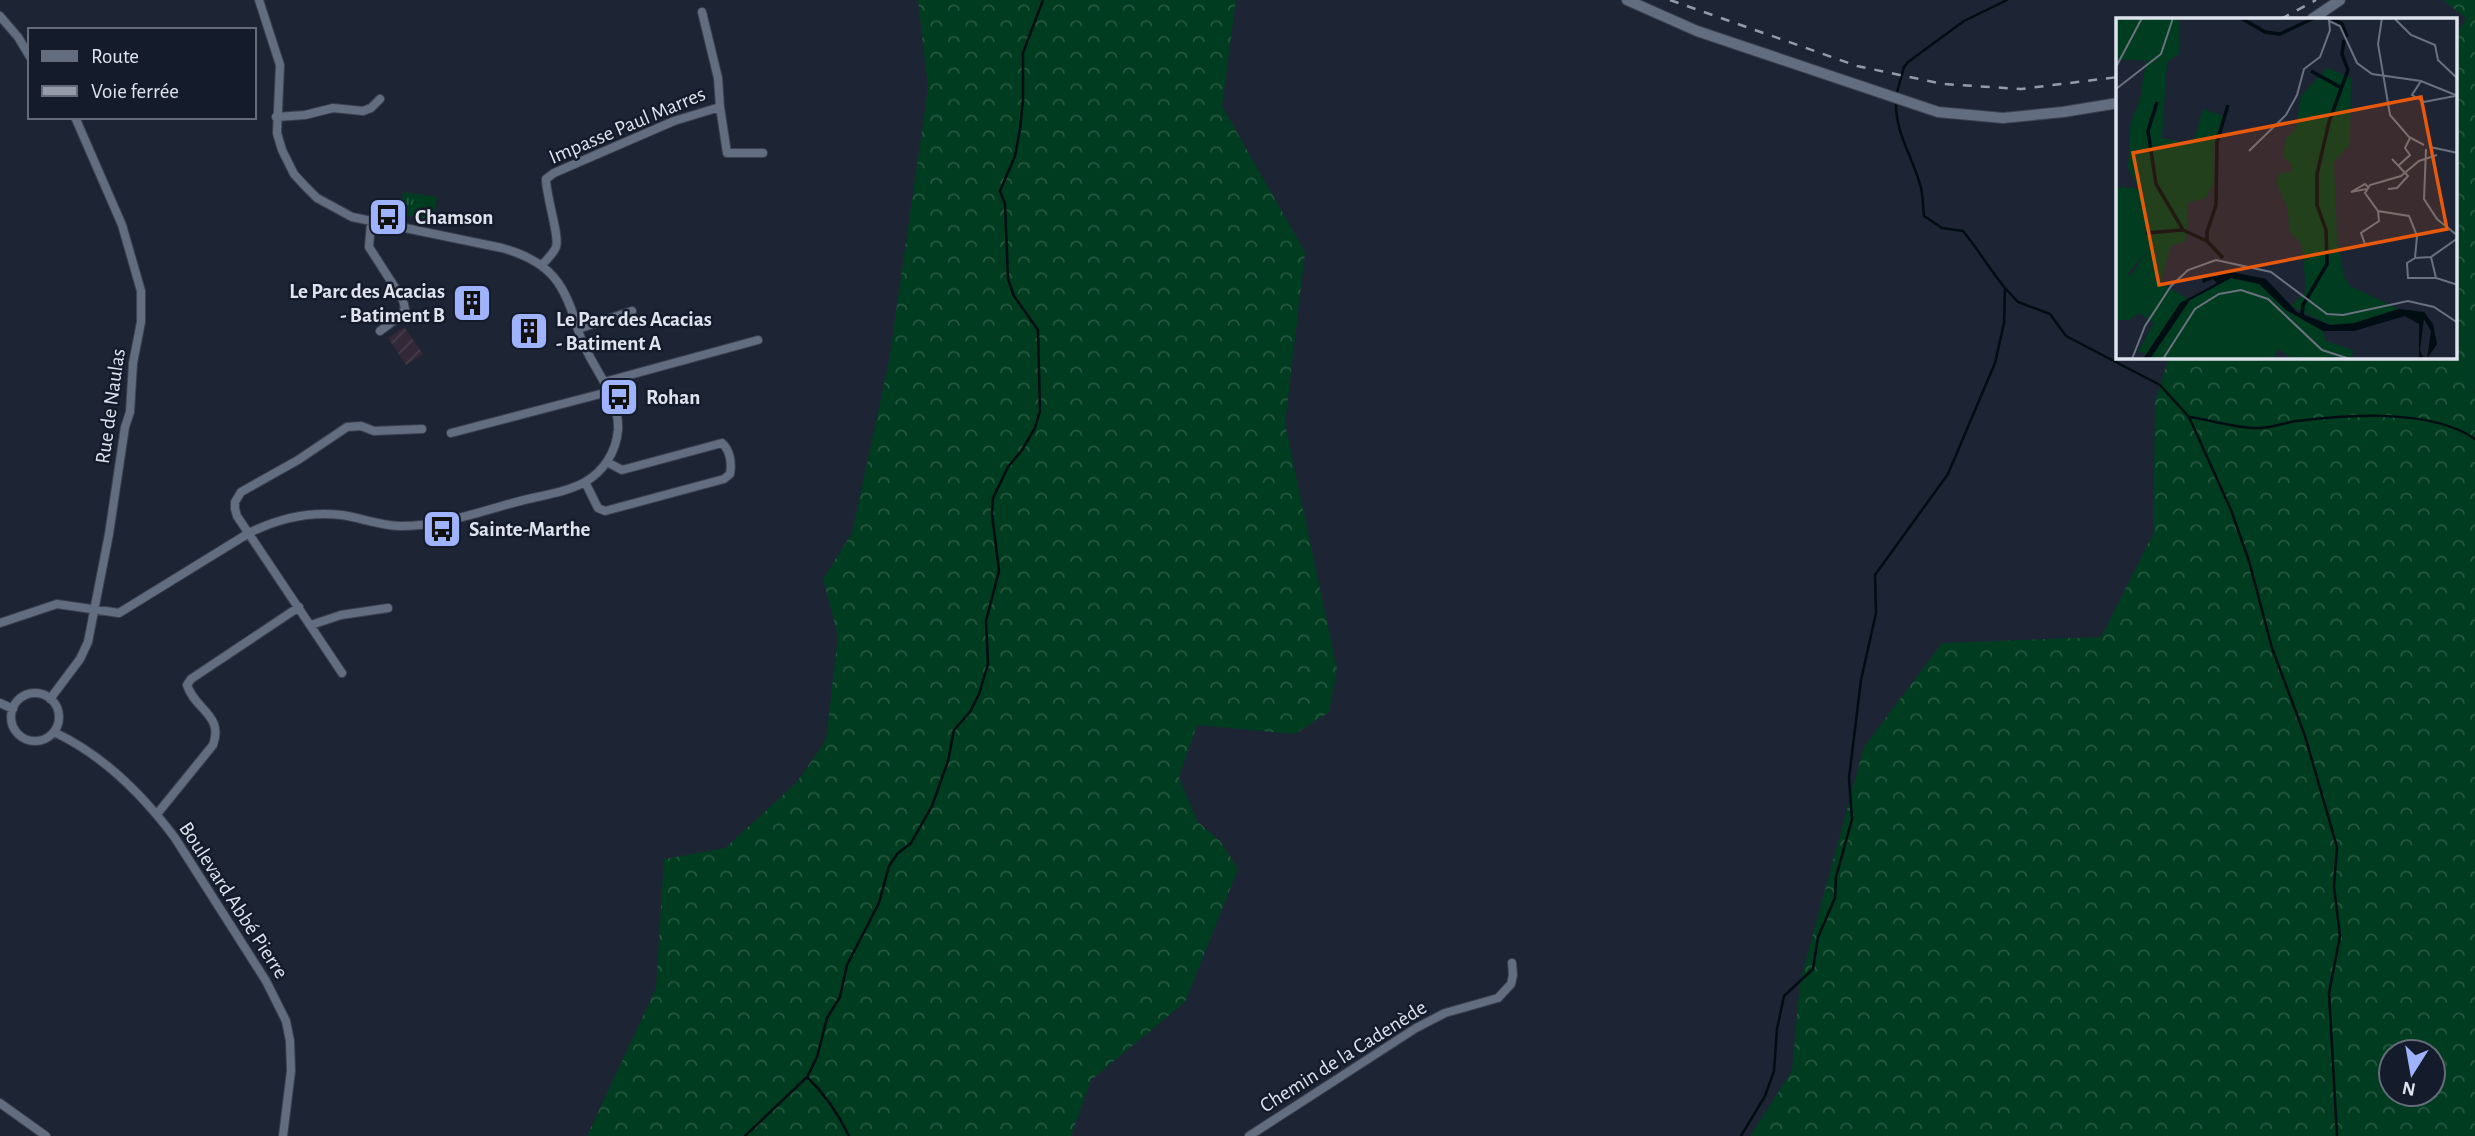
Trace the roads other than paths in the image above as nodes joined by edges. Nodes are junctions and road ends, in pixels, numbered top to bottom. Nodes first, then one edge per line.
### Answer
1 (259, 0) edge
2 (1627, 0) edge
3 (2340, 0) edge
4 (702, 12) dead end
5 (0, 16) edge
6 (2313, 18) edge
7 (28, 54) edge
8 (380, 99) dead end
9 (2116, 103) edge
10 (719, 107) junction
11 (276, 117) junction
12 (76, 119) edge
13 (763, 153) dead end
14 (372, 222) junction
15 (542, 265) junction
16 (632, 311) dead end
17 (578, 329) junction
18 (380, 331) dead end
19 (758, 340) dead end
20 (604, 382) junction
21 (608, 391) junction
22 (422, 429) dead end
23 (452, 433) dead end
24 (607, 462) junction
25 (585, 482) junction
26 (249, 533) junction
27 (299, 607) junction
28 (388, 608) dead end
29 (95, 611) junction
30 (0, 623) edge
31 (312, 625) junction
32 (342, 673) dead end
33 (50, 699) junction
34 (0, 703) edge
35 (12, 709) junction
36 (54, 732) junction
37 (157, 814) junction
38 (1511, 963) dead end
39 (0, 1103) edge
40 (46, 1136) edge
41 (283, 1136) edge
42 (1249, 1136) edge

1 - 11 street
2 - 9 main road
3 - 6 main road
4 - 10 street, Impasse Paul Marres
5 - 7 street
8 - 11 street
10 - 13 street
10 - 15 street, Impasse Paul Marres
11 - 14 street
12 - 29 street, Rue de Naulas
14 - 15 street
14 - 18 street
15 - 17 street
16 - 17 street
17 - 20 street
19 - 20 street
20 - 21 street
21 - 23 street
21 - 24 street
22 - 26 street
24 - 25 street
24 - 25 street
25 - 26 street
26 - 27 street
26 - 29 street
27 - 31 street
27 - 37 street
28 - 31 street
29 - 30 street
29 - 33 street, Rue de Naulas
31 - 32 street
33 - 35 street
33 - 36 street
34 - 35 street
35 - 36 street
36 - 37 street, Boulevard Abbé Pierre
37 - 41 street, Boulevard Abbé Pierre
38 - 42 street, Chemin de la Cadenède
39 - 40 street

